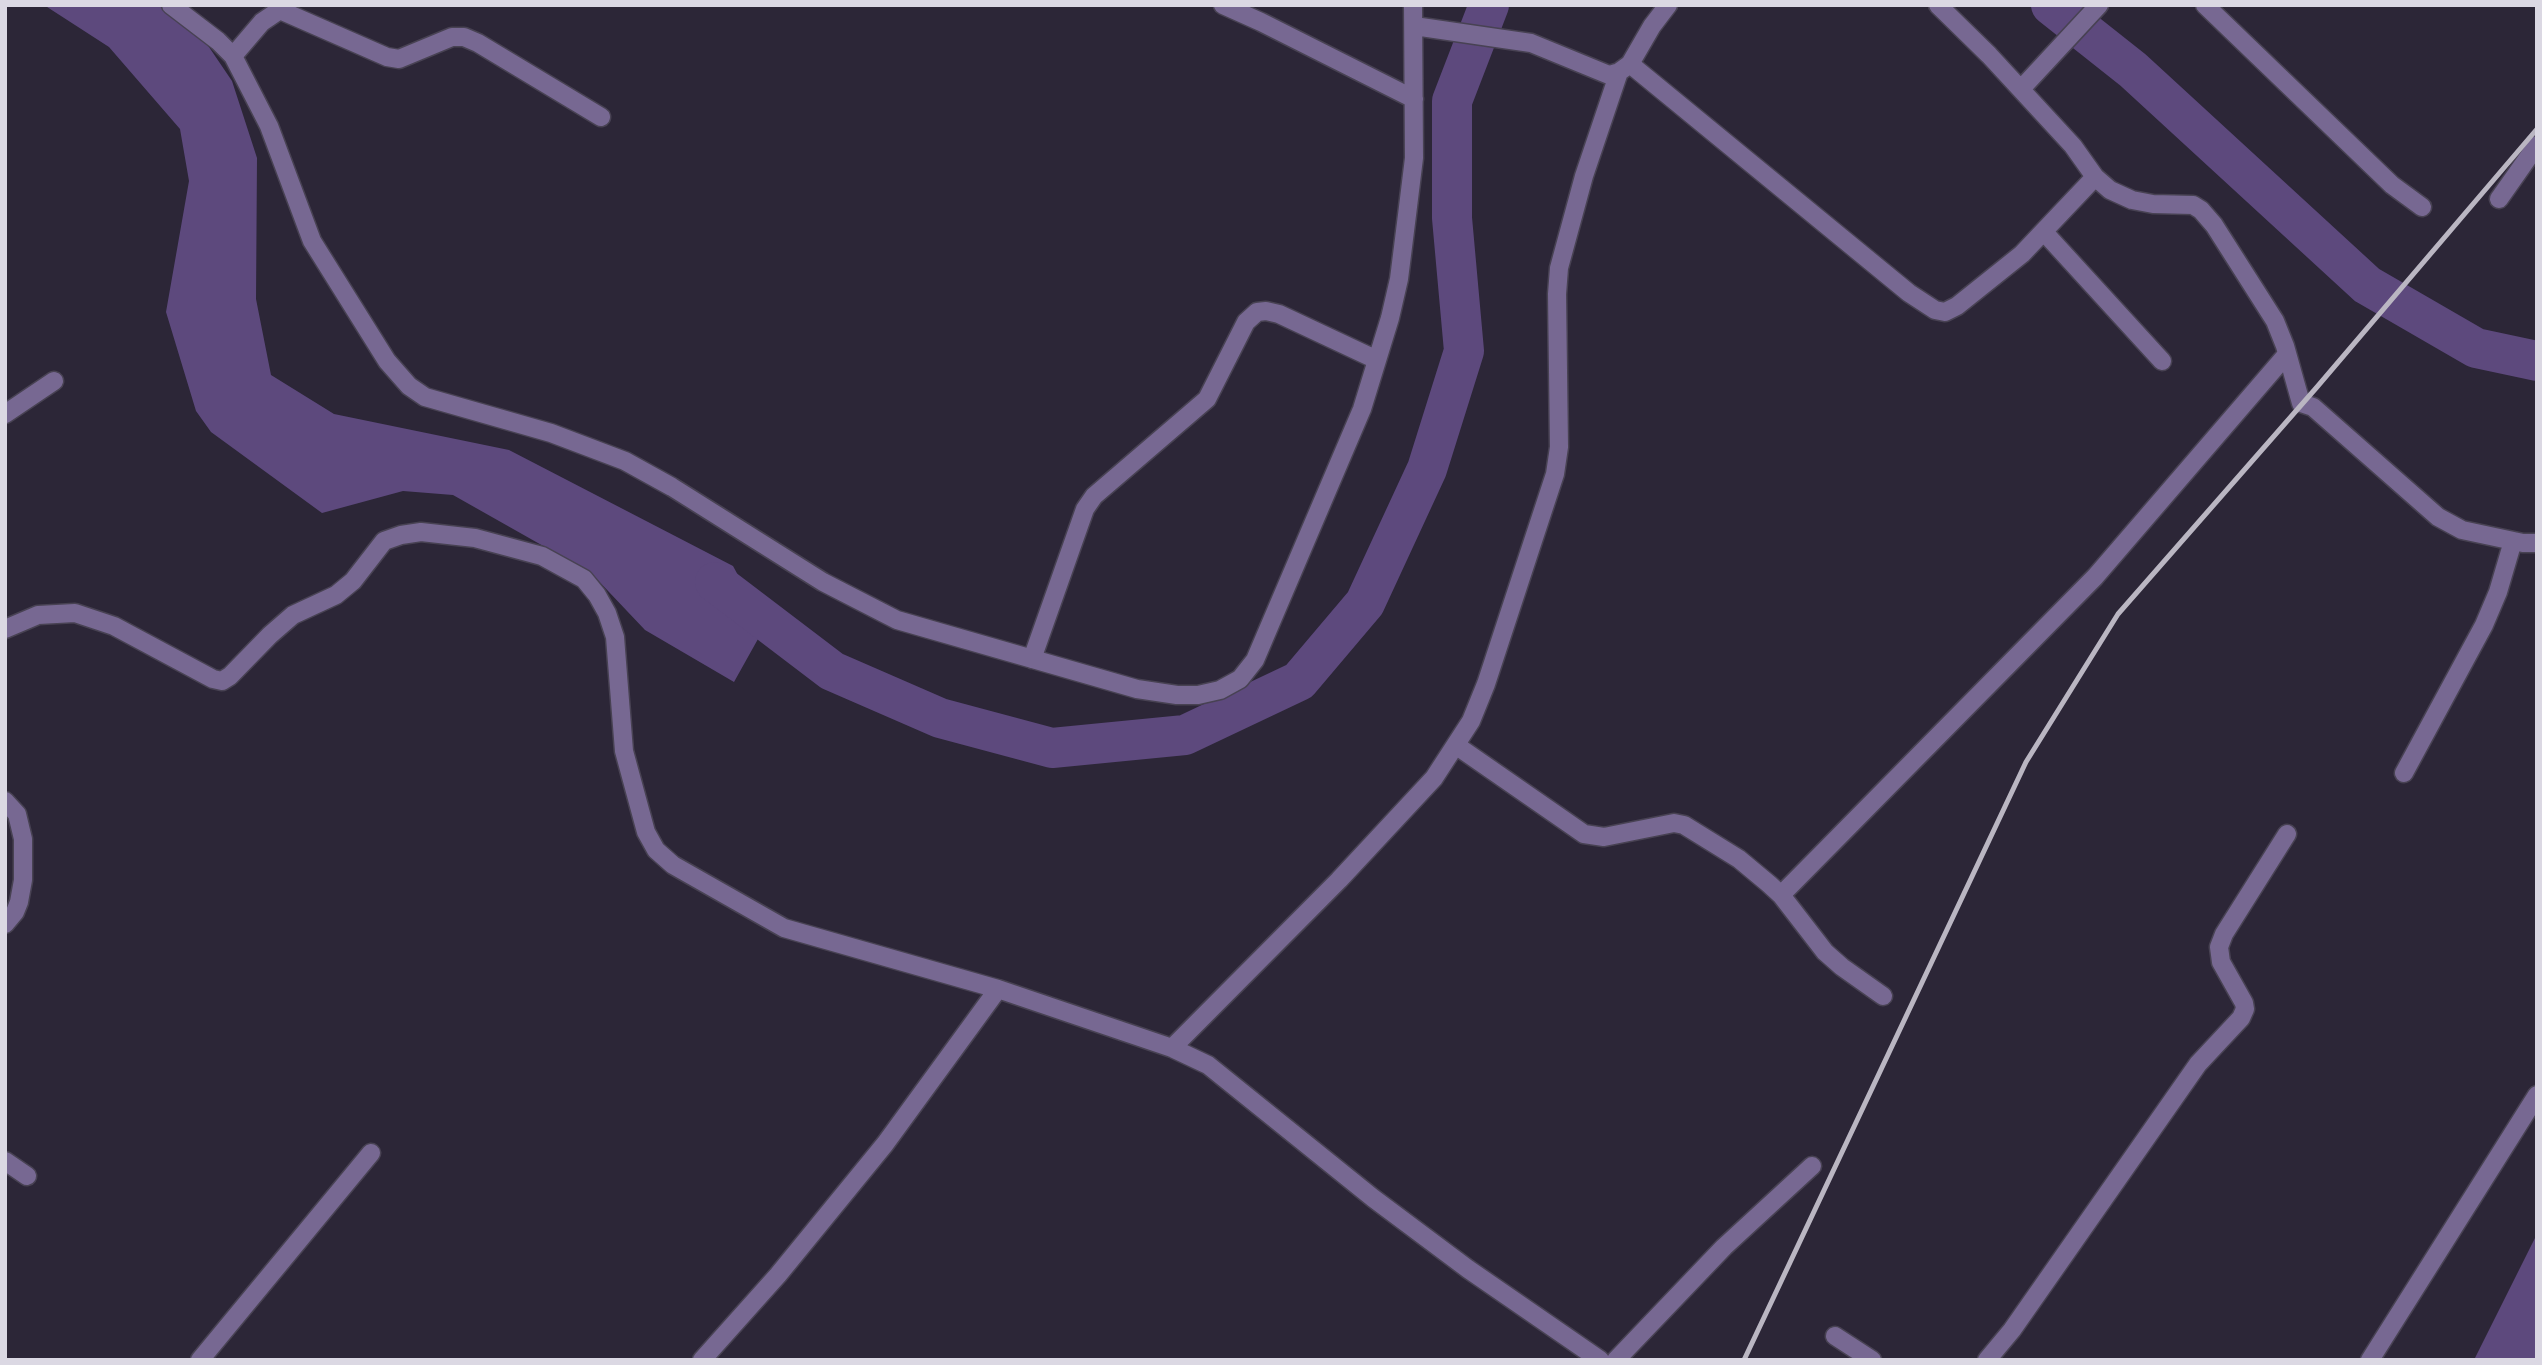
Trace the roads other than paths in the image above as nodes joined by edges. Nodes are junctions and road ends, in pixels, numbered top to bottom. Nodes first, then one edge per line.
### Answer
1 (171, 5) edge
2 (1223, 5) edge
3 (1270, 5) edge
4 (1413, 5) edge
5 (1668, 5) edge
6 (1938, 5) edge
7 (2099, 5) edge
8 (2205, 5) edge
9 (284, 8) edge
10 (1261, 22) junction
11 (1414, 26) junction
12 (233, 56) junction
13 (1625, 68) junction
14 (2021, 89) junction
15 (1414, 99) junction
16 (601, 117) dead end
17 (2537, 145) edge
18 (2095, 177) junction
19 (2500, 200) dead end
20 (2422, 207) dead end
21 (2044, 232) junction
22 (2287, 354) junction
23 (1377, 360) junction
24 (2162, 361) dead end
25 (54, 381) dead end
26 (5, 414) edge
27 (2513, 541) junction
28 (2537, 543) edge
29 (5, 629) edge
30 (1032, 659) junction
31 (1457, 746) junction
32 (2403, 773) dead end
33 (5, 800) edge
34 (2287, 834) dead end
35 (1781, 895) junction
36 (5, 924) edge
37 (998, 989) junction
38 (1883, 996) dead end
39 (1172, 1048) junction
40 (2537, 1095) edge
41 (371, 1153) dead end
42 (5, 1161) edge
43 (1812, 1166) dead end
44 (27, 1176) dead end
45 (1835, 1336) dead end
46 (200, 1360) edge
47 (702, 1360) edge
48 (1600, 1360) edge
49 (1616, 1360) edge
50 (1872, 1360) edge
51 (1987, 1360) edge
52 (2370, 1360) edge

1 - 12 street
2 - 10 street
3 - 10 street
4 - 11 street
5 - 13 street
6 - 14 street
7 - 14 street
8 - 20 street
9 - 12 street
9 - 16 street
10 - 15 street
11 - 13 street
11 - 15 street
12 - 30 street
13 - 21 street
13 - 31 street
14 - 18 street
15 - 23 street
17 - 19 street
18 - 21 street
18 - 22 street
21 - 24 street
22 - 27 street
22 - 35 street
23 - 30 street
23 - 30 street
25 - 26 street
27 - 28 street
27 - 32 street
29 - 37 street
31 - 35 street
31 - 39 street
33 - 36 street
34 - 51 street
35 - 38 street
37 - 39 street
37 - 47 street
39 - 48 street
40 - 52 street
41 - 46 street
42 - 44 street
43 - 49 street
45 - 50 street

